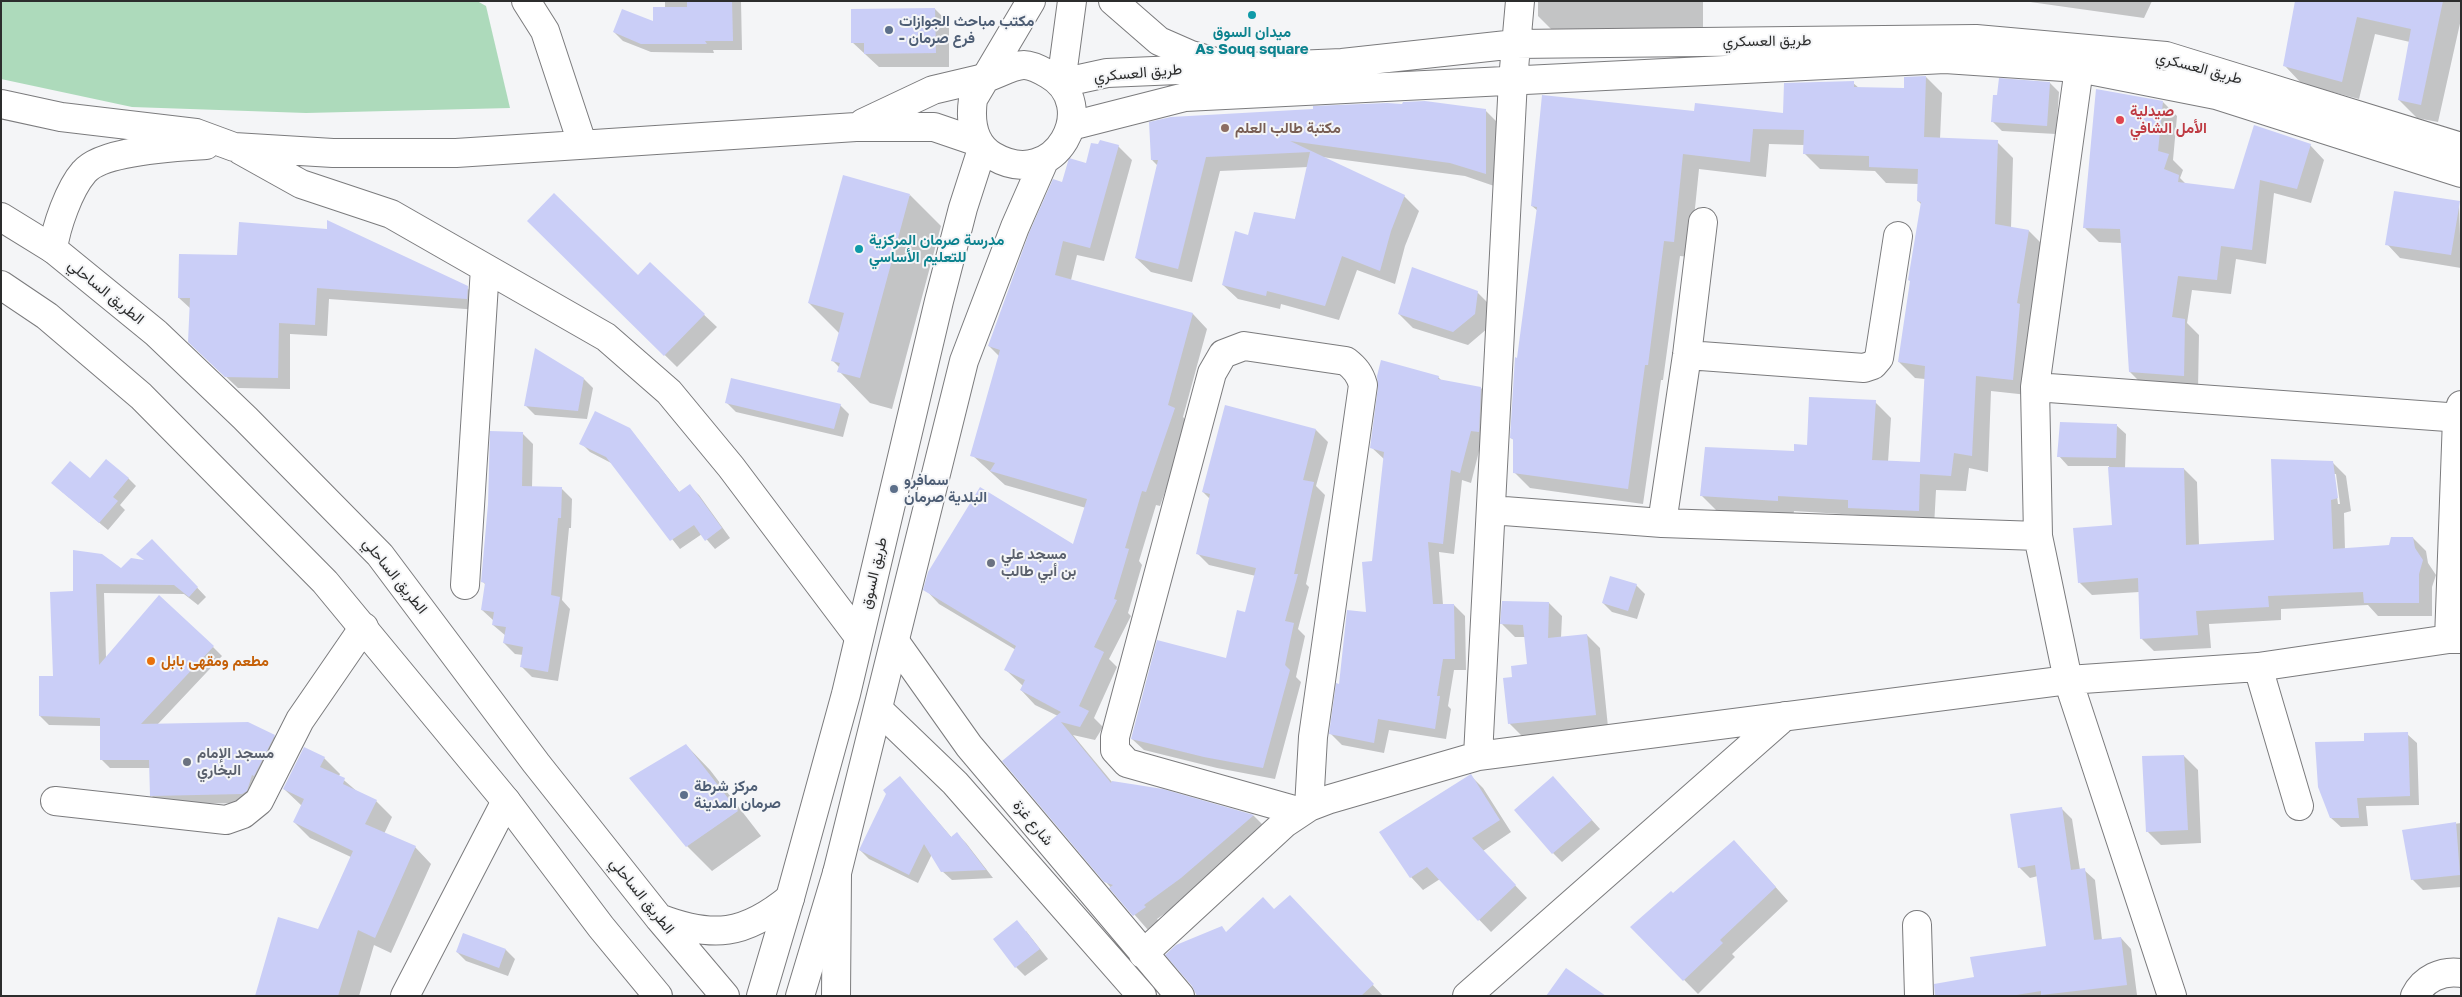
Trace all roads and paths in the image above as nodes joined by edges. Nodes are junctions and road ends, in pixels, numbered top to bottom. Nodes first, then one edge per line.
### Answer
1 (526, 1) edge
2 (1031, 1) edge
3 (1072, 1) edge
4 (1113, 1) edge
5 (1520, 1) edge
6 (1516, 44) junction
7 (1229, 66) junction
8 (2079, 68) junction
9 (988, 77) junction
10 (1513, 80) junction
11 (1061, 83) junction
12 (1, 104) edge
13 (856, 126) junction
14 (1071, 126) junction
15 (582, 143) junction
16 (227, 145) junction
17 (980, 145) junction
18 (2461, 147) edge
19 (1044, 161) junction
20 (2461, 173) edge
21 (1, 217) edge
22 (1703, 222) dead end
23 (1898, 236) dead end
24 (53, 249) junction
25 (485, 268) junction
26 (1, 285) edge
27 (1687, 355) junction
28 (2035, 387) junction
29 (2459, 414) edge
30 (1490, 510) junction
31 (1662, 523) junction
32 (2038, 536) junction
33 (465, 585) dead end
34 (364, 627) junction
35 (859, 637) junction
36 (2455, 639) edge
37 (896, 643) junction
38 (2258, 667) junction
39 (2068, 680) junction
40 (846, 694) junction
41 (879, 710) junction
42 (1785, 716) junction
43 (1478, 756) junction
44 (55, 801) dead end
45 (506, 802) junction
46 (2300, 806) dead end
47 (1305, 810) junction
48 (837, 873) junction
49 (790, 898) junction
50 (659, 918) junction
51 (1917, 925) dead end
52 (1143, 954) junction
53 (2461, 973) edge
54 (405, 996) edge
55 (658, 996) edge
56 (725, 996) edge
57 (760, 996) edge
58 (800, 996) edge
59 (836, 996) edge
60 (1142, 996) edge
61 (1180, 996) edge
62 (1468, 996) edge
63 (1919, 996) edge
64 (2172, 996) edge
65 (2415, 996) edge

1 - 15 main road
2 - 9 main road
3 - 11 main road
4 - 7 main road
5 - 6 main road
6 - 7 main road, طريق العسكري
6 - 10 main road
6 - 18 main road, طريق العسكري
7 - 11 main road, طريق العسكري
8 - 10 main road, طريق العسكري
8 - 20 main road, طريق العسكري
8 - 28 main road
9 - 11 main road
9 - 13 main road
9 - 17 main road
10 - 14 main road, طريق العسكري
10 - 30 main road
11 - 14 main road
12 - 16 main road
13 - 15 main road
13 - 17 main road
14 - 19 main road
15 - 16 main road
16 - 24 main road
16 - 25 main road
17 - 19 main road
17 - 35 main road, طريق السوق
19 - 37 main road
21 - 24 main road, الطريق الساحلي
22 - 27 main road
23 - 27 main road
24 - 50 main road, الطريق الساحلي
25 - 33 main road
25 - 35 main road
26 - 34 main road
27 - 31 main road
28 - 29 main road
28 - 32 main road
29 - 36 main road
30 - 31 main road
30 - 43 main road
31 - 32 main road
32 - 39 main road
34 - 44 main road
34 - 45 main road
35 - 40 main road, طريق السوق
36 - 38 main road
37 - 41 main road
37 - 52 main road, شارع غزة
38 - 39 main road
38 - 46 main road
39 - 42 main road
39 - 64 main road
40 - 41 main road
40 - 49 main road, طريق السوق
41 - 48 main road
41 - 60 main road
42 - 43 main road
42 - 62 main road
43 - 47 main road
45 - 54 main road
45 - 55 main road
47 - 47 main road
47 - 52 main road
48 - 58 main road
48 - 59 main road
49 - 50 main road
49 - 57 main road, طريق السوق
50 - 56 main road, الطريق الساحلي
51 - 63 main road
52 - 61 main road, شارع غزة
53 - 65 main road

